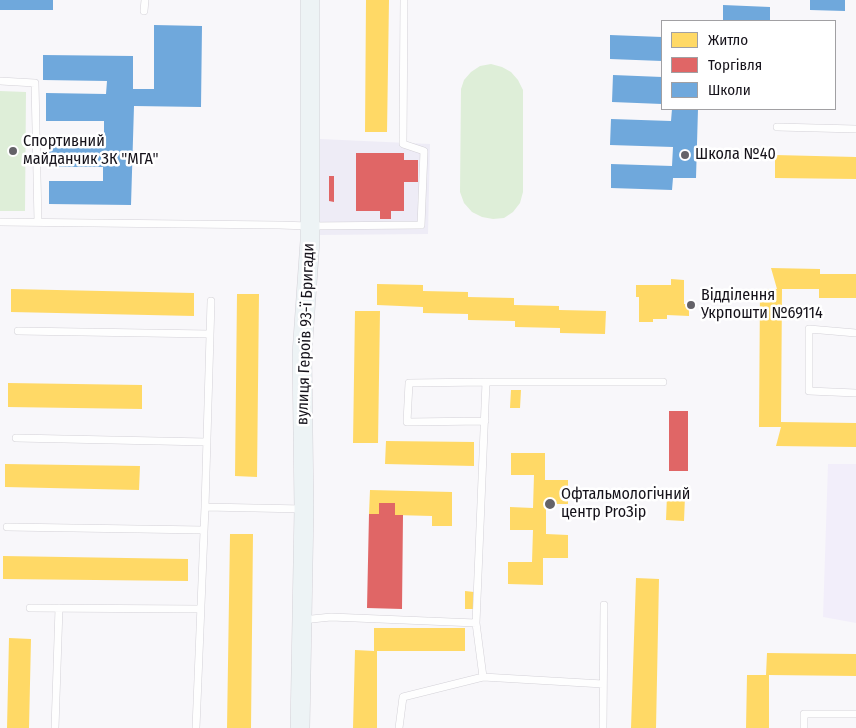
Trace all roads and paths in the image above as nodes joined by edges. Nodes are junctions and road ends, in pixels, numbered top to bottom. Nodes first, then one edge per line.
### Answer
1 (145, 0) edge
2 (310, 0) edge
3 (404, 0) edge
4 (144, 11) dead end
5 (0, 81) edge
6 (778, 127) dead end
7 (856, 129) edge
8 (0, 222) edge
9 (38, 222) junction
10 (308, 226) junction
11 (211, 302) dead end
12 (18, 331) dead end
13 (856, 333) edge
14 (210, 334) junction
15 (486, 382) junction
16 (663, 382) dead end
17 (856, 393) edge
18 (485, 421) junction
19 (16, 438) dead end
20 (207, 442) junction
21 (205, 507) junction
22 (304, 510) junction
23 (7, 527) dead end
24 (204, 530) junction
25 (604, 604) dead end
26 (30, 608) dead end
27 (59, 608) junction
28 (201, 609) junction
29 (302, 620) junction
30 (476, 623) junction
31 (483, 677) junction
32 (603, 684) junction
33 (856, 714) edge
34 (55, 728) edge
35 (196, 728) edge
36 (300, 728) edge
37 (398, 728) edge
38 (603, 728) edge
39 (804, 728) edge

1 - 4 lane
2 - 10 street, вулиця Героїв 93-ї Бригади
3 - 10 lane
5 - 9 lane
6 - 7 lane
8 - 9 lane
9 - 10 lane
10 - 22 street, вулиця Героїв 93-ї Бригади
11 - 14 lane
12 - 14 lane
13 - 17 lane
14 - 20 lane
15 - 16 lane
15 - 18 lane
15 - 18 lane
18 - 30 lane
19 - 20 lane
20 - 21 lane
21 - 22 lane
21 - 24 lane
22 - 29 street, вулиця Героїв 93-ї Бригади
23 - 24 lane
24 - 28 lane
25 - 32 lane
26 - 27 lane
27 - 28 lane
27 - 34 lane
28 - 35 lane
29 - 30 lane
29 - 36 street, вулиця Героїв 93-ї Бригади
30 - 31 lane
31 - 32 lane
31 - 37 lane
32 - 38 lane
33 - 39 lane

